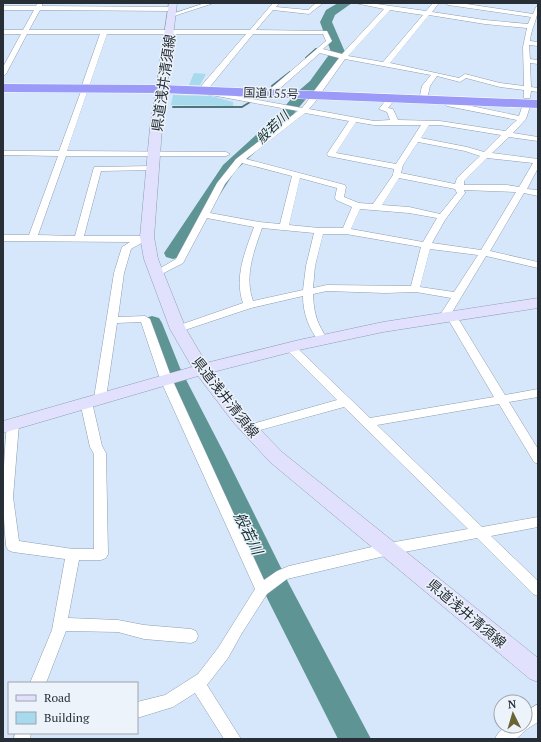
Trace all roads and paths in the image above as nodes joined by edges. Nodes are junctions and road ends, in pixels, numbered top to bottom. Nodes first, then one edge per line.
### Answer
1 (211, 3) edge
2 (320, 3) edge
3 (358, 3) edge
4 (436, 3) edge
5 (448, 3) edge
6 (465, 4) edge
7 (274, 5) edge
8 (39, 6) edge
9 (3, 8) edge
10 (388, 8) junction
11 (538, 8) edge
12 (172, 9) edge
13 (427, 14) junction
14 (535, 16) junction
15 (531, 26) junction
16 (3, 32) edge
17 (26, 32) junction
18 (104, 32) junction
19 (170, 33) junction
20 (251, 33) junction
21 (527, 43) junction
22 (538, 44) edge
23 (319, 50) junction
24 (342, 57) junction
25 (527, 61) junction
26 (538, 62) edge
27 (385, 64) junction
28 (3, 74) edge
29 (435, 74) junction
30 (3, 85) edge
31 (86, 87) junction
32 (161, 87) junction
33 (3, 88) edge
34 (205, 89) junction
35 (274, 89) junction
36 (538, 90) edge
37 (297, 92) junction
38 (316, 93) junction
39 (424, 95) junction
40 (392, 98) junction
41 (532, 99) edge
42 (444, 100) junction
43 (302, 109) junction
44 (354, 119) junction
45 (522, 119) junction
46 (483, 120) junction
47 (395, 122) junction
48 (426, 122) junction
49 (508, 133) junction
50 (416, 139) junction
51 (538, 139) edge
52 (3, 153) edge
53 (62, 154) junction
54 (226, 154) dead end
55 (486, 155) junction
56 (240, 160) junction
57 (153, 161) junction
58 (538, 161) edge
59 (398, 171) junction
60 (296, 176) junction
61 (459, 187) junction
62 (521, 190) junction
63 (538, 193) edge
64 (357, 206) junction
65 (376, 207) junction
66 (205, 215) junction
67 (443, 217) junction
68 (259, 225) junction
69 (284, 227) junction
70 (319, 230) junction
71 (346, 231) junction
72 (3, 238) edge
73 (34, 238) junction
74 (79, 238) junction
75 (146, 238) junction
76 (426, 245) junction
77 (484, 253) junction
78 (538, 265) edge
79 (157, 273) junction
80 (415, 289) junction
81 (308, 292) junction
82 (457, 296) junction
83 (538, 304) edge
84 (249, 305) junction
85 (447, 317) junction
86 (111, 320) junction
87 (178, 328) junction
88 (323, 340) junction
89 (290, 347) junction
90 (195, 372) junction
91 (166, 379) junction
92 (538, 393) edge
93 (501, 399) junction
94 (93, 400) junction
95 (346, 402) junction
96 (367, 422) junction
97 (8, 425) edge
98 (249, 429) junction
99 (538, 459) edge
100 (538, 522) edge
101 (478, 533) junction
102 (389, 549) junction
103 (73, 555) junction
104 (263, 589) junction
105 (538, 590) edge
106 (60, 624) junction
107 (190, 636) dead end
108 (538, 672) edge
109 (38, 682) edge
110 (197, 683) junction
111 (138, 710) edge
112 (233, 739) edge

1 - 12 street
2 - 7 street
3 - 10 street
4 - 13 street
5 - 6 street
6 - 14 street
7 - 20 street
8 - 9 street
8 - 12 street
8 - 17 street
10 - 13 street
10 - 24 street
11 - 14 street
12 - 19 main road, 県道浅井清須線
13 - 15 street
13 - 27 street
14 - 15 street
15 - 21 street
16 - 17 street
17 - 18 street
17 - 28 street
18 - 19 street
18 - 31 street
19 - 20 street
19 - 32 main road, 県道浅井清須線
20 - 23 street
20 - 34 street
21 - 22 street
21 - 25 street
23 - 24 street
23 - 35 street
24 - 27 street
24 - 38 street
25 - 26 street
25 - 41 street
27 - 29 street
29 - 39 street
29 - 41 street
30 - 31 highway, 国道155号
31 - 32 highway, 国道155号
31 - 33 highway, 国道155号
31 - 53 street
32 - 34 highway, 国道155号
32 - 57 main road, 県道浅井清須線
34 - 35 highway, 国道155号
34 - 37 highway, 国道155号
34 - 43 street
35 - 37 highway, 国道155号
36 - 41 street
37 - 38 highway, 国道155号
38 - 39 highway, 国道155号
38 - 40 highway, 国道155号
38 - 43 street
39 - 41 highway, 国道155号
40 - 42 highway, 国道155号
40 - 47 street
41 - 42 highway, 国道155号
41 - 45 street
42 - 46 street
43 - 44 street
43 - 56 street
44 - 47 street
44 - 59 street
45 - 46 street
45 - 49 street
46 - 48 street
46 - 49 street
47 - 48 street
48 - 50 street
49 - 51 street
49 - 55 street
50 - 55 street
50 - 59 street
52 - 53 street
53 - 57 street
53 - 73 street
54 - 57 street
55 - 58 street
55 - 61 street
56 - 60 street
56 - 66 street
57 - 74 street
57 - 75 main road, 県道浅井清須線
58 - 62 street
59 - 61 street
59 - 65 street
60 - 64 street
60 - 69 street
61 - 62 street
61 - 67 street
62 - 63 street
62 - 77 street
64 - 65 street
64 - 71 street
65 - 67 street
66 - 68 street
66 - 79 street
67 - 76 street
68 - 69 street
68 - 84 street
69 - 70 street
70 - 71 street
70 - 81 street
71 - 76 street
72 - 73 street
73 - 74 street
74 - 75 street
75 - 79 main road, 県道浅井清須線
75 - 86 street
76 - 77 street
76 - 80 street
77 - 78 street
77 - 82 street
79 - 87 main road, 県道浅井清須線
80 - 81 street
80 - 82 street
81 - 84 street
81 - 88 street
82 - 85 street
83 - 85 main road
84 - 87 street
85 - 88 main road
85 - 93 street
86 - 91 street
86 - 94 street
87 - 90 main road, 県道浅井清須線
88 - 89 main road
89 - 90 main road
89 - 95 street
90 - 91 main road
90 - 98 main road, 県道浅井清須線
91 - 94 main road
91 - 104 street
92 - 93 street
93 - 96 street
93 - 99 street
94 - 97 main road
94 - 103 street
95 - 96 street
95 - 98 street
96 - 101 street
97 - 103 street
98 - 102 main road, 県道浅井清須線
100 - 101 street
101 - 102 street
101 - 105 street
102 - 104 street
102 - 108 main road, 県道浅井清須線
103 - 106 street
104 - 110 street
106 - 107 street
106 - 109 street
110 - 111 street
110 - 112 street

